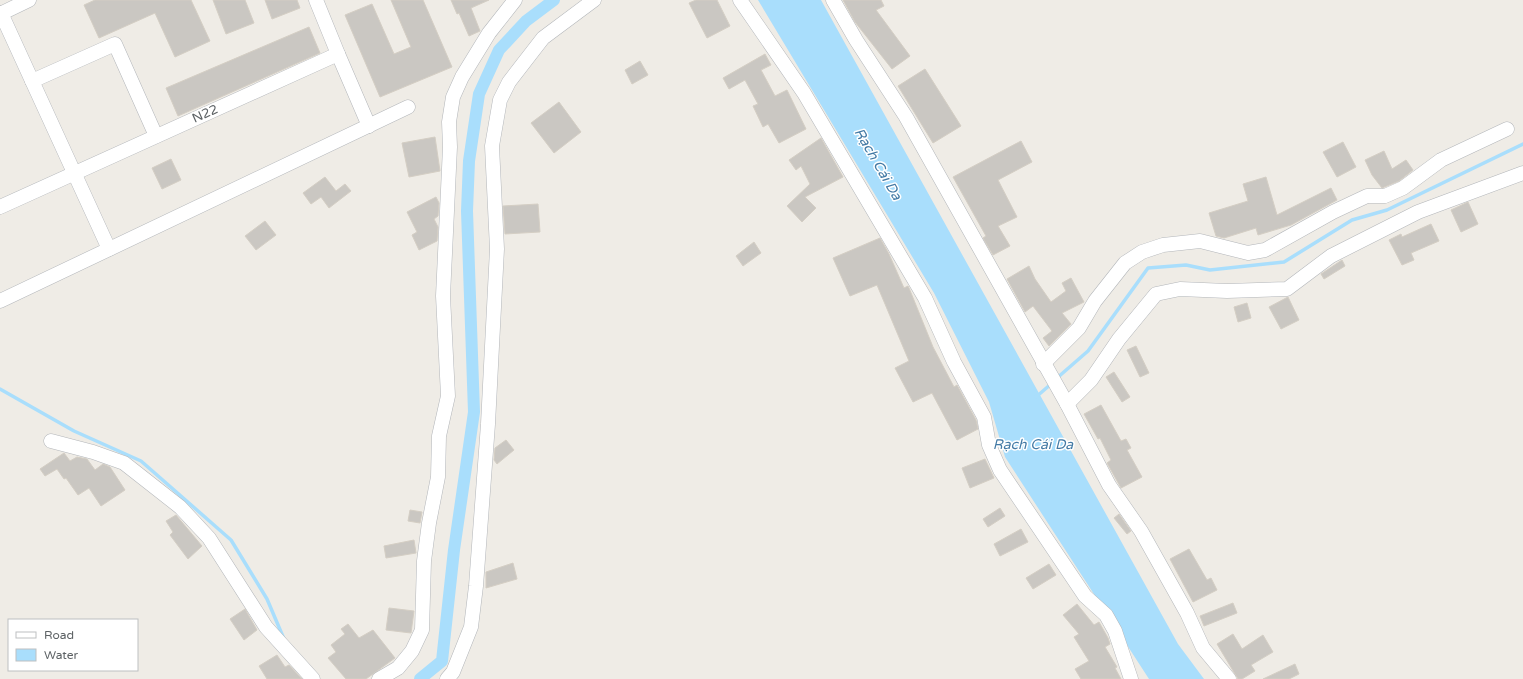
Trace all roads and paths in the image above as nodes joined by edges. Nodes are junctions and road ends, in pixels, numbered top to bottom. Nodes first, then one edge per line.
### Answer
1 (29, 0) edge
2 (316, 0) edge
3 (515, 0) edge
4 (594, 0) edge
5 (740, 0) edge
6 (833, 0) edge
7 (1, 13) edge
8 (338, 54) junction
9 (32, 81) junction
10 (408, 107) dead end
11 (369, 126) junction
12 (1506, 129) dead end
13 (156, 136) junction
14 (1523, 172) edge
15 (74, 174) junction
16 (0, 207) edge
17 (109, 250) junction
18 (0, 301) edge
19 (1043, 364) junction
20 (1067, 404) junction
21 (51, 441) dead end
22 (312, 679) edge
23 (379, 679) edge
24 (447, 679) edge
25 (1131, 679) edge
26 (1229, 679) edge

1 - 7 street
2 - 8 street
3 - 23 street
4 - 24 street
5 - 25 street
6 - 19 street
7 - 9 street
8 - 11 street
8 - 13 street, N22
9 - 13 street
9 - 15 street
10 - 11 street
11 - 17 street
12 - 19 street
13 - 15 street, N22
14 - 20 street
15 - 16 street, N22
15 - 17 street
17 - 18 street
19 - 20 street
20 - 26 street
21 - 22 street

